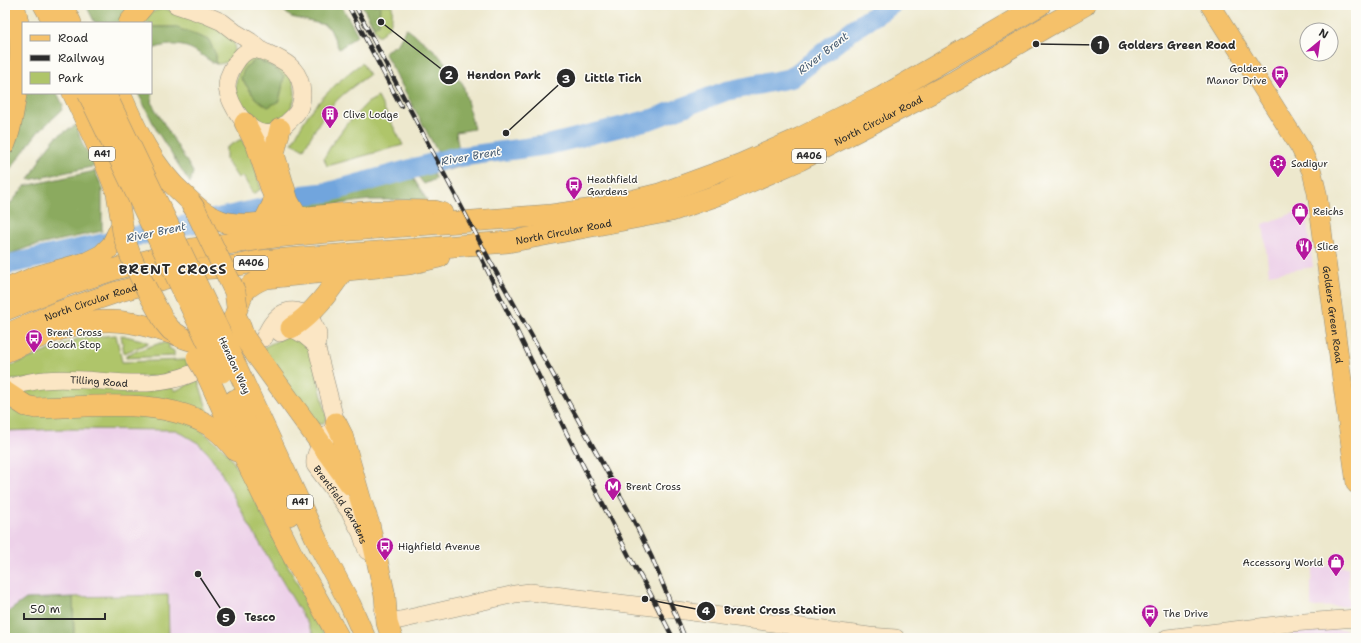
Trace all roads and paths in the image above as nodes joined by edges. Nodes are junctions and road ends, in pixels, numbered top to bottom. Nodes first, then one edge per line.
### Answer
1 (14, 5) edge
2 (31, 5) edge
3 (44, 5) edge
4 (62, 5) edge
5 (77, 5) edge
6 (144, 5) edge
7 (176, 5) edge
8 (1040, 5) edge
9 (1085, 5) edge
10 (1210, 5) edge
11 (40, 22) edge
12 (53, 22) edge
13 (70, 22) edge
14 (86, 22) edge
15 (130, 22) edge
16 (235, 32) junction
17 (260, 49) junction
18 (240, 56) junction
19 (73, 94) edge
20 (89, 94) edge
21 (105, 94) edge
22 (120, 94) edge
23 (245, 123) junction
24 (280, 129) junction
25 (5, 144) edge
26 (278, 190) junction
27 (184, 197) junction
28 (298, 218) junction
29 (122, 221) junction
30 (476, 221) junction
31 (264, 222) junction
32 (508, 242) junction
33 (343, 271) junction
34 (5, 290) edge
35 (5, 310) edge
36 (236, 311) junction
37 (308, 316) junction
38 (292, 328) junction
39 (5, 335) edge
40 (179, 336) junction
41 (316, 345) junction
42 (5, 352) edge
43 (231, 361) junction
44 (5, 388) edge
45 (5, 392) edge
46 (336, 423) junction
47 (322, 444) junction
48 (250, 469) junction
49 (1356, 484) edge
50 (360, 501) junction
51 (1356, 618) edge
52 (390, 630) edge
53 (339, 638) edge
54 (344, 638) edge
55 (365, 638) edge
56 (896, 638) edge
57 (1167, 638) edge

1 - 25 highway
2 - 11 highway
3 - 12 highway
4 - 13 highway
5 - 14 highway
6 - 15 highway
7 - 16 street
8 - 30 highway, North Circular Road / A406
9 - 32 highway, North Circular Road / A406
10 - 49 main road, Golders Green Road
16 - 17 street
16 - 18 street
17 - 18 street
17 - 24 street
18 - 23 street
19 - 29 highway, A41
20 - 43 highway, Hendon Way / A41, bridge
21 - 43 highway, Hendon Way / A41, bridge
22 - 27 highway
23 - 24 street
23 - 26 highway
24 - 26 highway
26 - 28 highway
26 - 31 highway
27 - 29 highway, bridge
27 - 31 highway, A406
27 - 36 highway, bridge
28 - 30 highway, A406
28 - 31 highway, A406
29 - 34 highway
29 - 40 highway, bridge
30 - 35 highway, North Circular Road / A406
32 - 33 highway, A406
32 - 39 highway, North Circular Road / A406
33 - 36 highway, A406
33 - 37 highway
36 - 40 highway, bridge
36 - 43 highway, A41, bridge
37 - 38 highway
37 - 41 street
37 - 43 street
38 - 41 street
38 - 43 street, Tilling Road
40 - 42 highway
40 - 43 highway, A41, bridge
41 - 46 street
43 - 44 street, Tilling Road
43 - 47 highway, A41
43 - 48 highway, A41
43 - 54 highway, Hendon Way / A41
43 - 55 highway, Hendon Way / A41
45 - 48 highway
46 - 47 street, Brentfield Gardens
46 - 50 highway
47 - 50 highway, A41
47 - 52 street, Brentfield Gardens
48 - 53 highway, A41
50 - 52 highway, A41
51 - 57 street
52 - 56 street

